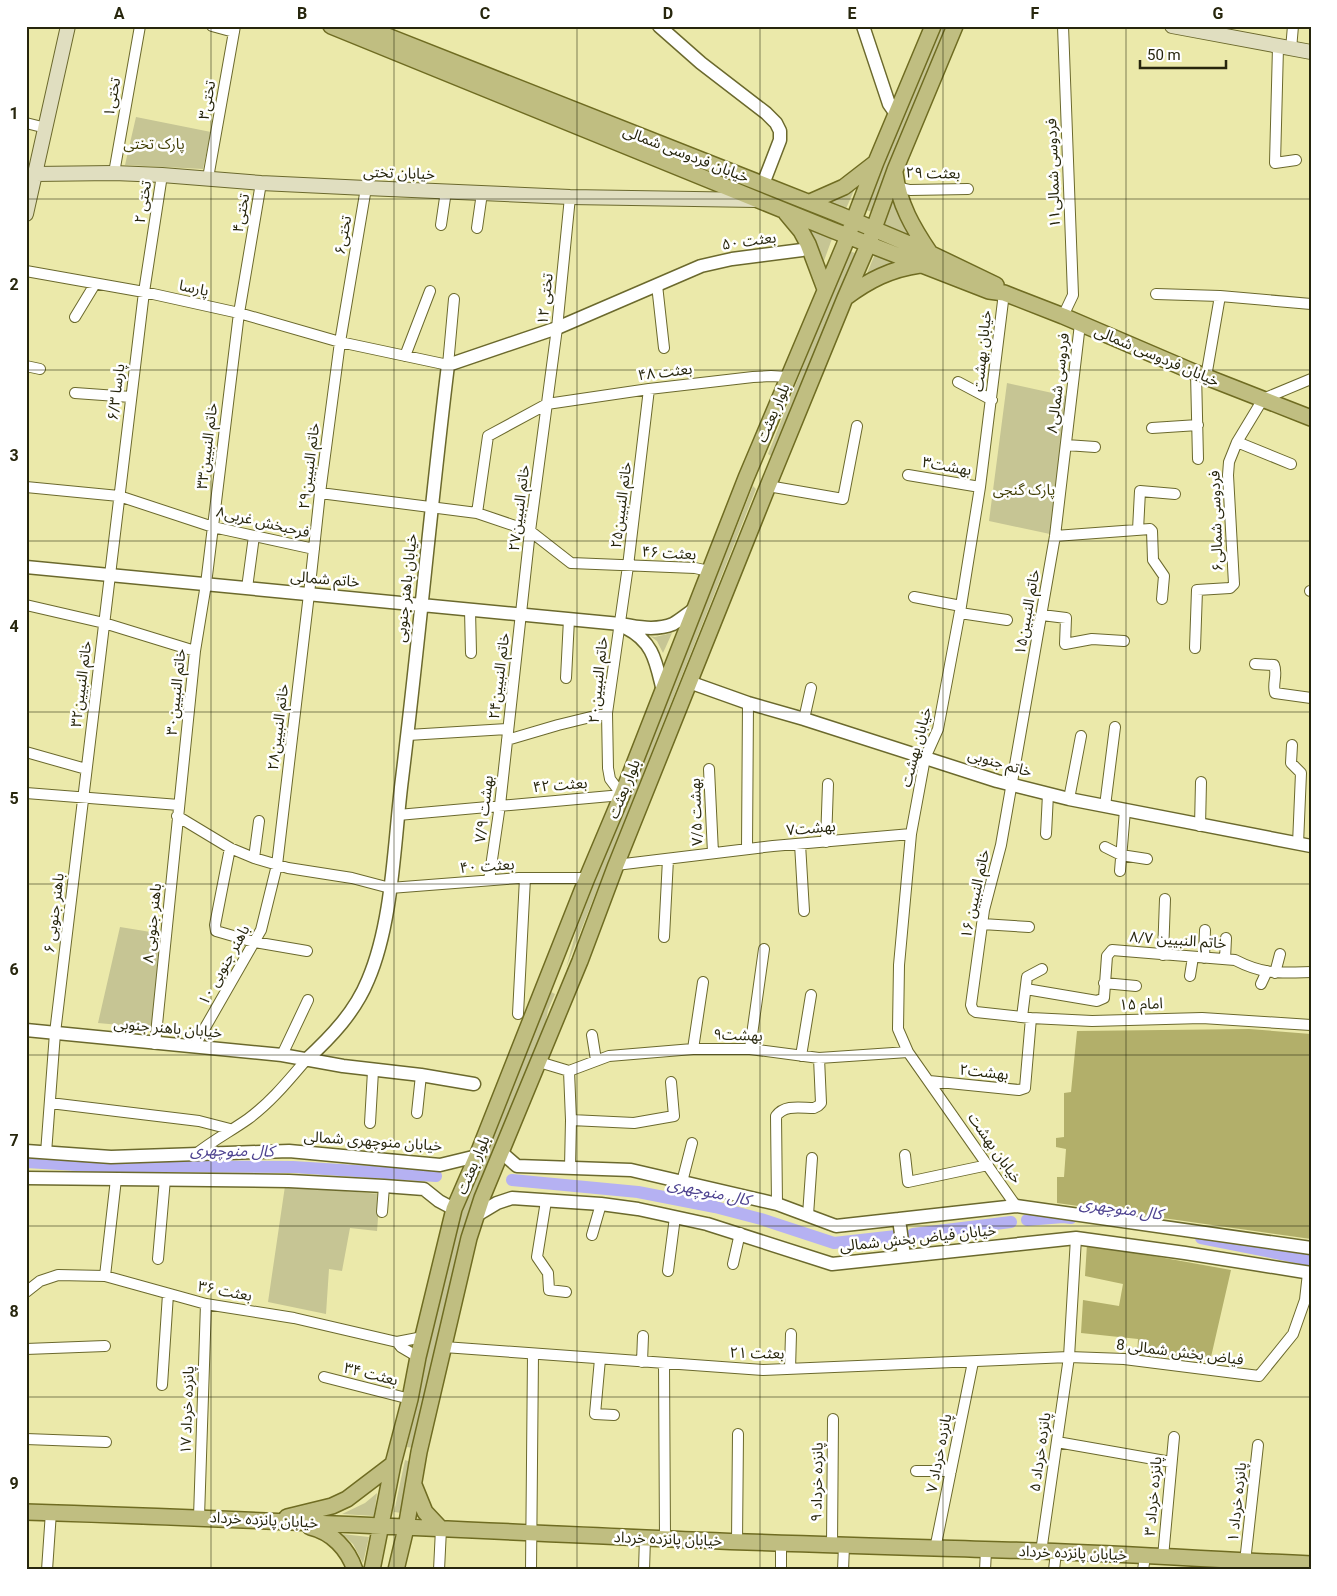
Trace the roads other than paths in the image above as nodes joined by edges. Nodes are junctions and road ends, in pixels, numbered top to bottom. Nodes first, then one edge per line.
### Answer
1 (68, 26) edge
2 (140, 26) edge
3 (212, 26) edge
4 (331, 26) edge
5 (362, 26) edge
6 (659, 26) edge
7 (863, 26) edge
8 (932, 26) edge
9 (955, 26) edge
10 (1063, 26) edge
11 (1172, 26) edge
12 (1293, 26) edge
13 (1199, 28) edge
14 (234, 29) edge
15 (1284, 48) junction
16 (1311, 52) edge
17 (894, 118) junction
18 (26, 123) edge
19 (46, 128) junction
20 (912, 129) junction
21 (1296, 160) dead end
22 (876, 162) junction
23 (895, 170) junction
24 (114, 173) junction
25 (35, 174) junction
26 (162, 175) junction
27 (208, 178) junction
28 (262, 183) junction
29 (763, 184) junction
30 (897, 187) junction
31 (366, 188) junction
32 (968, 189) dead end
33 (446, 191) junction
34 (482, 193) junction
35 (570, 197) junction
36 (762, 201) junction
37 (810, 202) junction
38 (27, 206) edge
39 (784, 210) junction
40 (853, 220) junction
41 (441, 225) dead end
42 (477, 228) dead end
43 (874, 229) junction
44 (847, 236) junction
45 (868, 245) junction
46 (802, 250) dead end
47 (926, 259) junction
48 (26, 271) edge
49 (95, 284) junction
50 (658, 285) junction
51 (825, 289) junction
52 (430, 290) dead end
53 (144, 292) junction
54 (1004, 294) junction
55 (1156, 294) dead end
56 (1220, 296) junction
57 (845, 298) junction
58 (454, 299) dead end
59 (1311, 304) edge
60 (239, 313) junction
61 (1063, 316) junction
62 (75, 317) dead end
63 (1080, 324) junction
64 (557, 328) junction
65 (340, 342) junction
66 (664, 348) dead end
67 (405, 356) junction
68 (448, 365) junction
69 (26, 366) edge
70 (40, 369) dead end
71 (1201, 375) junction
72 (788, 377) junction
73 (1311, 379) edge
74 (958, 382) dead end
75 (649, 389) junction
76 (75, 393) dead end
77 (131, 397) junction
78 (1263, 399) junction
79 (992, 400) junction
80 (547, 404) junction
81 (1311, 418) edge
82 (1198, 425) junction
83 (857, 426) dead end
84 (1152, 428) dead end
85 (1237, 442) junction
86 (1066, 445) junction
87 (1095, 447) dead end
88 (1198, 459) dead end
89 (1291, 464) dead end
90 (908, 475) dead end
91 (746, 478) junction
92 (768, 486) junction
93 (26, 487) edge
94 (980, 487) junction
95 (320, 493) junction
96 (1175, 494) dead end
97 (119, 496) junction
98 (431, 507) junction
99 (477, 513) junction
100 (213, 527) junction
101 (1138, 530) junction
102 (530, 531) junction
103 (254, 536) junction
104 (1055, 536) junction
105 (314, 549) junction
106 (628, 566) junction
107 (26, 567) edge
108 (709, 571) junction
109 (110, 574) junction
110 (206, 584) junction
111 (247, 588) junction
112 (309, 594) junction
113 (914, 597) dead end
114 (1162, 599) dead end
115 (421, 604) junction
116 (26, 605) edge
117 (470, 610) junction
118 (693, 610) junction
119 (961, 610) junction
120 (521, 615) junction
121 (1042, 615) junction
122 (569, 619) junction
123 (1007, 620) dead end
124 (104, 623) junction
125 (620, 624) junction
126 (1124, 641) dead end
127 (1195, 648) dead end
128 (195, 651) junction
129 (471, 653) dead end
130 (1255, 664) dead end
131 (566, 678) dead end
132 (689, 682) junction
133 (811, 688) dead end
134 (663, 690) junction
135 (1311, 698) edge
136 (748, 703) junction
137 (607, 713) junction
138 (804, 719) junction
139 (1115, 727) dead end
140 (507, 729) junction
141 (408, 735) junction
142 (1081, 736) dead end
143 (507, 740) junction
144 (1292, 745) dead end
145 (26, 752) edge
146 (925, 758) junction
147 (86, 769) junction
148 (709, 769) dead end
149 (1201, 782) dead end
150 (828, 784) dead end
151 (1012, 784) junction
152 (26, 793) edge
153 (1048, 794) junction
154 (622, 795) junction
155 (83, 796) junction
156 (1069, 799) junction
157 (179, 805) junction
158 (500, 805) junction
159 (1105, 806) junction
160 (1125, 810) junction
161 (177, 816) junction
162 (398, 816) junction
163 (259, 821) dead end
164 (1200, 826) junction
165 (911, 834) junction
166 (1046, 834) dead end
167 (826, 842) junction
168 (800, 844) junction
169 (1298, 844) junction
170 (1311, 846) edge
171 (1105, 847) dead end
172 (230, 848) junction
173 (747, 849) junction
174 (713, 853) junction
175 (1121, 855) junction
176 (254, 858) junction
177 (668, 858) junction
178 (1147, 859) dead end
179 (277, 864) junction
180 (616, 865) junction
181 (1120, 871) dead end
182 (524, 878) junction
183 (587, 878) junction
184 (489, 880) junction
185 (390, 888) junction
186 (1165, 899) dead end
187 (804, 911) dead end
188 (982, 924) junction
189 (1029, 927) dead end
190 (1205, 930) dead end
191 (664, 937) dead end
192 (1226, 938) dead end
193 (254, 942) junction
194 (764, 949) dead end
195 (307, 951) dead end
196 (1280, 954) dead end
197 (1163, 955) junction
198 (1193, 957) junction
199 (1204, 958) junction
200 (1225, 959) junction
201 (1042, 969) dead end
202 (1271, 972) junction
203 (1311, 972) edge
204 (549, 975) junction
205 (1190, 976) dead end
206 (703, 982) dead end
207 (1104, 982) junction
208 (570, 984) junction
209 (1261, 984) dead end
210 (1136, 986) dead end
211 (1026, 989) junction
212 (811, 994) dead end
213 (308, 1000) dead end
214 (973, 1010) joint
215 (518, 1014) dead end
216 (1026, 1018) junction
217 (1311, 1024) edge
218 (26, 1030) edge
219 (55, 1033) junction
220 (592, 1035) dead end
221 (155, 1044) junction
222 (194, 1047) junction
223 (693, 1049) junction
224 (750, 1049) junction
225 (908, 1052) junction
226 (282, 1055) junction
227 (801, 1056) junction
228 (819, 1058) junction
229 (306, 1060) junction
230 (596, 1060) junction
231 (539, 1062) junction
232 (372, 1071) junction
233 (568, 1071) junction
234 (421, 1075) junction
235 (929, 1081) junction
236 (670, 1082) dead end
237 (474, 1084) dead end
238 (50, 1103) junction
239 (417, 1113) dead end
240 (571, 1120) junction
241 (370, 1123) dead end
242 (230, 1129) junction
243 (692, 1143) dead end
244 (26, 1151) edge
245 (46, 1153) junction
246 (502, 1153) junction
247 (196, 1154) junction
248 (477, 1156) junction
249 (905, 1156) dead end
250 (812, 1158) dead end
251 (988, 1166) junction
252 (570, 1168) junction
253 (26, 1178) edge
254 (116, 1179) junction
255 (165, 1179) junction
256 (682, 1182) junction
257 (384, 1186) junction
258 (546, 1201) junction
259 (601, 1204) junction
260 (777, 1204) junction
261 (1016, 1206) junction
262 (454, 1209) junction
263 (382, 1212) dead end
264 (477, 1215) junction
265 (808, 1215) junction
266 (675, 1217) junction
267 (899, 1219) junction
268 (1190, 1230) junction
269 (740, 1233) junction
270 (592, 1235) dead end
271 (1076, 1238) junction
272 (1311, 1248) edge
273 (1185, 1253) junction
274 (904, 1256) junction
275 (158, 1259) dead end
276 (733, 1264) dead end
277 (668, 1270) dead end
278 (1309, 1273) edge
279 (105, 1276) junction
280 (26, 1292) edge
281 (566, 1292) dead end
282 (168, 1294) junction
283 (206, 1304) junction
284 (791, 1334) dead end
285 (643, 1336) dead end
286 (423, 1337) junction
287 (397, 1342) junction
288 (105, 1346) dead end
289 (444, 1348) junction
290 (26, 1349) edge
291 (533, 1354) junction
292 (418, 1357) junction
293 (1069, 1357) junction
294 (600, 1359) junction
295 (642, 1362) junction
296 (973, 1362) junction
297 (664, 1363) junction
298 (790, 1369) junction
299 (324, 1377) dead end
300 (162, 1386) dead end
301 (410, 1399) junction
302 (614, 1415) dead end
303 (834, 1419) dead end
304 (738, 1434) dead end
305 (1174, 1437) dead end
306 (26, 1439) edge
307 (106, 1442) dead end
308 (1057, 1442) junction
309 (1258, 1445) dead end
310 (397, 1447) junction
311 (419, 1452) junction
312 (1171, 1462) junction
313 (393, 1464) junction
314 (916, 1471) dead end
315 (951, 1471) junction
316 (414, 1485) junction
317 (26, 1512) edge
318 (51, 1512) junction
319 (199, 1517) junction
320 (276, 1521) junction
321 (381, 1527) junction
322 (406, 1528) junction
323 (442, 1529) junction
324 (531, 1532) junction
325 (646, 1538) junction
326 (665, 1539) junction
327 (737, 1542) junction
328 (782, 1543) junction
329 (838, 1546) junction
330 (935, 1549) junction
331 (986, 1550) junction
332 (1049, 1552) junction
333 (1163, 1557) junction
334 (1246, 1562) junction
335 (1144, 1563) edge
336 (1184, 1564) edge
337 (1311, 1564) edge
338 (1264, 1566) edge
339 (47, 1570) edge
340 (355, 1570) edge
341 (372, 1570) edge
342 (396, 1570) edge
343 (438, 1570) edge
344 (531, 1570) edge
345 (644, 1570) edge
346 (781, 1570) edge
347 (843, 1570) edge
348 (985, 1570) edge
349 (1054, 1570) edge

1 - 19 main road
2 - 24 street, تختی۱
3 - 14 street
4 - 36 main road, خیابان فردوسی شمالی
5 - 29 main road, خیابان فردوسی شمالی
6 - 29 street
7 - 17 street
8 - 17 main road, بلوار بعثت
9 - 20 main road, بلوار بعثت
10 - 61 street, فردوسی شمالی۱۱
11 - 13 main road
12 - 15 street
13 - 15 main road
14 - 27 street, تختی۳
15 - 16 main road
15 - 21 street
17 - 20 main road
17 - 22 main road, بلوار بعثت
18 - 19 street
19 - 25 main road
20 - 23 main road, بلوار بعثت
22 - 37 main road
22 - 40 main road, بلوار بعثت
23 - 30 main road
23 - 43 main road, بلوار بعثت
24 - 25 main road, خیابان تختی
24 - 26 main road, خیابان تختی
25 - 38 main road
26 - 27 main road, خیابان تختی
26 - 53 street, تختی ۲
27 - 28 main road, خیابان تختی
28 - 31 main road, خیابان تختی
28 - 60 street, تختی۴
29 - 37 main road, خیابان فردوسی شمالی
30 - 32 street, بعثت ۲۹
30 - 47 main road
31 - 33 main road, خیابان تختی
31 - 65 street, تختی۶
33 - 34 main road, خیابان تختی
33 - 41 street
34 - 35 main road, خیابان تختی
34 - 42 street
35 - 36 main road, خیابان تختی
35 - 64 street, تختی ۱۲
36 - 39 main road, خیابان فردوسی شمالی
37 - 40 main road, خیابان فردوسی شمالی
39 - 44 main road, خیابان فردوسی شمالی
39 - 51 main road
40 - 43 main road, خیابان فردوسی شمالی
40 - 44 main road, بلوار بعثت
43 - 45 main road, بلوار بعثت
43 - 47 main road, خیابان فردوسی شمالی
44 - 45 main road, خیابان فردوسی شمالی
44 - 51 main road, بلوار بعثت
45 - 47 main road, خیابان فردوسی شمالی
45 - 57 main road, بلوار بعثت
46 - 50 street, بعثت ۵۰
47 - 54 main road, خیابان فردوسی شمالی
47 - 57 main road
48 - 49 street, پارسا
49 - 53 street, پارسا
49 - 62 street
50 - 64 street
50 - 66 street
51 - 72 main road, بلوار بعثت
52 - 67 street
53 - 60 street, پارسا
53 - 77 street, پارسا ۶/۳
54 - 61 main road, خیابان فردوسی شمالی
54 - 79 street, خیابان بهشت
55 - 56 street
56 - 59 street
56 - 71 street
57 - 92 main road, بلوار بعثت
58 - 68 street
60 - 65 street, پارسا
60 - 100 street, خاتم النبیین۳۳
61 - 63 main road, خیابان فردوسی شمالی
63 - 71 main road, خیابان فردوسی شمالی
63 - 86 street, فردوسی شمالی۸
64 - 68 street
64 - 80 street, تختی ۱۲
65 - 67 street, پارسا
65 - 95 street, خاتم النبیین۲۹
67 - 68 street, پارسا
68 - 98 street, خیابان باهنر جنوبی
69 - 70 street
71 - 78 main road, خیابان فردوسی شمالی
71 - 82 street
72 - 75 street, بعثت ۴۸
72 - 91 main road, بلوار بعثت
73 - 78 street
74 - 79 street
75 - 80 street, بعثت ۴۸
75 - 106 street, خاتم النبیین۲۵
76 - 77 street
77 - 97 street, پارسا ۶/۳
78 - 81 main road, خیابان فردوسی شمالی
78 - 85 street, فردوسی شمالی۶
79 - 94 street, خیابان بهشت
80 - 99 street
80 - 102 street, خاتم النبیین۲۷
82 - 84 street
82 - 88 street
83 - 92 street
85 - 89 street
85 - 127 street, فردوسی شمالی۶
86 - 87 street
86 - 104 street, خاتم النببین۱۵
90 - 94 street, بهشت۳
91 - 92 main road
91 - 108 main road, بلوار بعثت
92 - 132 main road, بلوار بعثت
93 - 97 street, فرحبخش غربی۸
94 - 119 street, خیابان بهشت
95 - 98 street, بعثت ۴۶
95 - 105 street, خاتم النبیین۲۹
96 - 101 street
97 - 100 street, فرحبخش غربی۸
97 - 109 street, پارسا ۶/۳
98 - 99 street, بعثت ۴۶
98 - 115 street, خیابان باهنر جنوبی
99 - 102 street, بعثت ۴۶
100 - 103 street, فرحبخش غربی۸
100 - 110 street, خاتم النبیین۳۳
101 - 104 street
101 - 114 street
102 - 106 street, بعثت ۴۶
102 - 120 street, خاتم النبیین۲۷
103 - 105 street, فرحبخش غربی۸
103 - 111 street
104 - 121 street, خاتم النببین۱۵
105 - 112 street, خاتم النبیین۲۹
106 - 108 street, بعثت ۴۶
106 - 125 street, خاتم النبیین۲۵
107 - 109 street, خاتم شمالی
108 - 118 main road, بلوار بعثت
109 - 110 street, خاتم شمالی
109 - 124 street, خاتم النبیین۳۲
110 - 111 street, خاتم شمالی
110 - 128 street, خاتم النبیین۳۰
111 - 112 street, خاتم شمالی
112 - 115 street, خاتم شمالی
112 - 179 street, خاتم النبیین۲۸
113 - 119 street
115 - 117 street, خاتم شمالی
115 - 141 street, خیابان باهنر جنوبی
116 - 124 street
117 - 120 street, خاتم شمالی
117 - 129 street
118 - 125 street, خاتم شمالی
118 - 134 main road, بلوار بعثت
119 - 123 street
119 - 146 street, خیابان بهشت
120 - 122 street, خاتم شمالی
120 - 140 street, خاتم النبیین۲۴
121 - 126 street
121 - 151 street, خاتم النببین۱۵
122 - 125 street, خاتم شمالی
122 - 131 street
124 - 128 street
124 - 147 street, خاتم النبیین۳۲
125 - 134 street
125 - 137 street, خاتم النبیین۲۰
128 - 157 street, خاتم النبیین۳۰
130 - 135 street
132 - 136 street, خاتم جنوبی
132 - 180 main road, بلوار بعثت
133 - 138 street
134 - 154 main road, بلوار بعثت
136 - 138 street, خاتم جنوبی
136 - 173 street
137 - 143 street
137 - 154 street, خاتم النبیین۲۰
138 - 146 street, خاتم جنوبی
139 - 159 street
140 - 141 street
140 - 143 street, خاتم النبیین۲۴
141 - 162 street, خیابان باهنر جنوبی
142 - 156 street
143 - 158 street, بهشت ۷/۹
144 - 169 street
145 - 147 street
146 - 151 street, خاتم جنوبی
146 - 165 street, خیابان بهشت
147 - 155 street, خاتم النبیین۳۲
148 - 174 street, بهشت ۷/۵
149 - 164 street
150 - 167 street
151 - 153 street, خاتم جنوبی
151 - 188 street, خاتم النبیین ۱۶
152 - 155 street
153 - 156 street, خاتم جنوبی
153 - 166 street
154 - 158 street, بعثت ۴۲
154 - 183 main road, بلوار بعثت
155 - 157 street
155 - 219 street, باهنر جنوبی ۶
156 - 159 street, خاتم جنوبی
157 - 161 street, باهنر جنوبی ۸
158 - 162 street, بعثت ۴۲
158 - 184 street, بهشت ۷/۹
159 - 160 street, خاتم جنوبی
160 - 164 street, خاتم جنوبی
160 - 175 street
161 - 172 street, بعثت ۴۰
161 - 221 street, باهنر جنوبی ۸
162 - 185 street, خیابان باهنر جنوبی
163 - 176 street
164 - 169 street, خاتم جنوبی
165 - 167 street, بهشت۷
165 - 225 street, خیابان بهشت
167 - 168 street, بهشت۷
168 - 173 street, بهشت۷
168 - 187 street
169 - 170 street, خاتم جنوبی
171 - 175 street
172 - 176 street, بعثت ۴۰
172 - 193 street
173 - 174 street, بهشت۷
174 - 177 street, بهشت۷
175 - 178 street
175 - 181 street
176 - 179 street, بعثت ۴۰
177 - 180 street, بهشت۷
177 - 191 street
179 - 185 street, بعثت ۴۰
179 - 193 street, باهنر جنوبی ۱۰
180 - 208 main road, بلوار بعثت
182 - 183 street, بعثت ۴۰
182 - 184 street, بعثت ۴۰
182 - 215 street
183 - 204 main road, بلوار بعثت
184 - 185 street, بعثت ۴۰
185 - 229 street, خیابان باهنر جنوبی
186 - 197 street
188 - 189 street
188 - 214 street, خاتم النبیین ۱۶
190 - 199 street
192 - 200 street
193 - 195 street
193 - 222 street, باهنر جنوبی ۱۰
194 - 224 street
196 - 202 street
197 - 198 street, خاتم النبیین ۸/۷
197 - 207 street, خاتم النبیین ۸/۷
198 - 199 street, خاتم النبیین ۸/۷
198 - 205 street
199 - 200 street, خاتم النبیین ۸/۷
200 - 202 street, خاتم النبیین ۸/۷
201 - 211 street
202 - 203 street, خاتم النبیین ۸/۷
202 - 209 street
204 - 208 main road
204 - 248 main road, بلوار بعثت
206 - 223 street
207 - 210 street
207 - 211 street, خاتم النبیین ۸/۷
208 - 231 main road, بلوار بعثت
211 - 216 street
212 - 227 street
213 - 226 street
214 - 216 street, امام ۱۵
216 - 217 street, امام ۱۵
216 - 235 street, بهشت۲
218 - 219 street, خیابان باهنر جنوبی
219 - 221 street, خیابان باهنر جنوبی
219 - 238 street, باهنر جنوبی ۶
220 - 230 street
221 - 222 street, خیابان باهنر جنوبی
222 - 226 street, خیابان باهنر جنوبی
223 - 224 street, بهشت۹
223 - 230 street, بهشت۹
224 - 227 street, بهشت۹
225 - 228 street, بهشت۹
225 - 235 street, خیابان بهشت
226 - 229 street, خیابان باهنر جنوبی
227 - 228 street, بهشت۹
228 - 260 street
229 - 232 street, خیابان باهنر جنوبی
229 - 242 street
230 - 233 street, بهشت۹
231 - 233 street
231 - 246 main road, بلوار بعثت
232 - 234 street, خیابان باهنر جنوبی
232 - 241 street
233 - 240 street
234 - 237 street, خیابان باهنر جنوبی
234 - 239 street
235 - 251 street, خیابان بهشت
236 - 240 street
238 - 242 street
238 - 245 street, باهنر جنوبی ۶
240 - 252 street
242 - 247 street
243 - 256 street
244 - 245 street, خیابان منوچهری شمالی
245 - 247 street, خیابان منوچهری شمالی
246 - 252 street, خیابان فیاض بخش شمالی
246 - 264 main road, بلوار بعثت
247 - 248 street, خیابان منوچهری شمالی
248 - 262 main road, بلوار بعثت
249 - 251 street
250 - 265 street
251 - 261 street, خیابان بهشت
252 - 256 street, خیابان فیاض بخش شمالی
253 - 254 street
254 - 255 street
254 - 279 street
255 - 257 street
255 - 275 street
256 - 260 street, خیابان فیاض بخش شمالی
257 - 262 street
257 - 263 street
258 - 259 street, خیابان فیاض بخش شمالی
258 - 264 street, خیابان فیاض بخش شمالی
258 - 281 street
259 - 266 street, خیابان فیاض بخش شمالی
259 - 270 street
260 - 265 street, خیابان فیاض بخش شمالی
261 - 267 street, خیابان فیاض بخش شمالی
261 - 268 street, خیابان فیاض بخش شمالی
262 - 286 main road, بلوار بعثت
264 - 289 main road, بلوار بعثت
265 - 267 street, خیابان فیاض بخش شمالی
266 - 269 street, خیابان فیاض بخش شمالی
266 - 277 street
267 - 274 street
268 - 272 street, خیابان فیاض بخش شمالی
268 - 273 street
269 - 274 street, خیابان فیاض بخش شمالی
269 - 276 street
271 - 273 street, خیابان فیاض بخش شمالی
271 - 274 street, خیابان فیاض بخش شمالی
271 - 293 street, پانزده خرداد ۵
273 - 278 street, خیابان فیاض بخش شمالی
278 - 293 street, فیاض بخش شمالی 8
279 - 280 street, بعثت ۳۶
279 - 282 street, بعثت ۳۶
282 - 283 street, بعثت ۳۶
282 - 300 street
283 - 287 street, بعثت ۳۶
283 - 319 street, پانزده خرداد ۱۷
284 - 298 street
285 - 295 street
286 - 287 street
286 - 292 main road, بلوار بعثت
287 - 292 street, بعثت ۳۶
288 - 290 street
289 - 291 street, بعثت ۲۱
289 - 311 main road, بلوار بعثت
291 - 294 street, بعثت ۲۱
291 - 324 street
292 - 301 main road, بلوار بعثت
293 - 296 street, بعثت ۲۱
293 - 308 street, پانزده خرداد ۵
294 - 295 street, بعثت ۲۱
294 - 302 street
295 - 297 street, بعثت ۲۱
296 - 298 street, بعثت ۲۱
296 - 315 street, پانزده خرداد ۷
297 - 298 street, بعثت ۲۱
297 - 326 street
299 - 301 street, بعثت ۳۴
301 - 310 main road, بلوار بعثت
303 - 329 street, پانزده خرداد ۹
304 - 327 street
305 - 312 street, پانزده خرداد ۳
306 - 307 street
308 - 312 street
308 - 332 street, پانزده خرداد ۵
309 - 334 street, پانزده خرداد ۱
310 - 311 main road
310 - 313 main road, بلوار بعثت
311 - 316 main road, بلوار بعثت
312 - 333 street, پانزده خرداد ۳
313 - 320 main road
313 - 321 main road, بلوار بعثت
314 - 315 street
315 - 330 street, پانزده خرداد ۷
316 - 322 main road, بلوار بعثت
316 - 323 main road
317 - 318 main road, خیابان پانزده خرداد
318 - 319 main road, خیابان پانزده خرداد
318 - 339 street
319 - 320 main road, خیابان پانزده خرداد
320 - 321 main road, خیابان پانزده خرداد
320 - 340 main road
321 - 322 main road, خیابان پانزده خرداد
321 - 341 main road, بلوار بعثت
322 - 323 main road, خیابان پانزده خرداد
322 - 342 main road, بلوار بعثت
323 - 324 main road, خیابان پانزده خرداد
323 - 343 street
324 - 325 main road, خیابان پانزده خرداد
324 - 344 street
325 - 326 main road, خیابان پانزده خرداد
325 - 345 street
326 - 327 main road, خیابان پانزده خرداد
327 - 328 main road, خیابان پانزده خرداد
328 - 329 main road, خیابان پانزده خرداد
328 - 346 street
329 - 330 main road, خیابان پانزده خرداد
329 - 347 street, پانزده خرداد ۹
330 - 331 main road, خیابان پانزده خرداد
331 - 332 main road, خیابان پانزده خرداد
331 - 348 street
332 - 335 main road, خیابان پانزده خرداد
332 - 349 street, پانزده خرداد ۵
333 - 335 main road, خیابان پانزده خرداد
333 - 336 main road, خیابان پانزده خرداد
334 - 336 main road, خیابان پانزده خرداد
334 - 338 main road, خیابان پانزده خرداد
337 - 338 main road, خیابان پانزده خرداد

